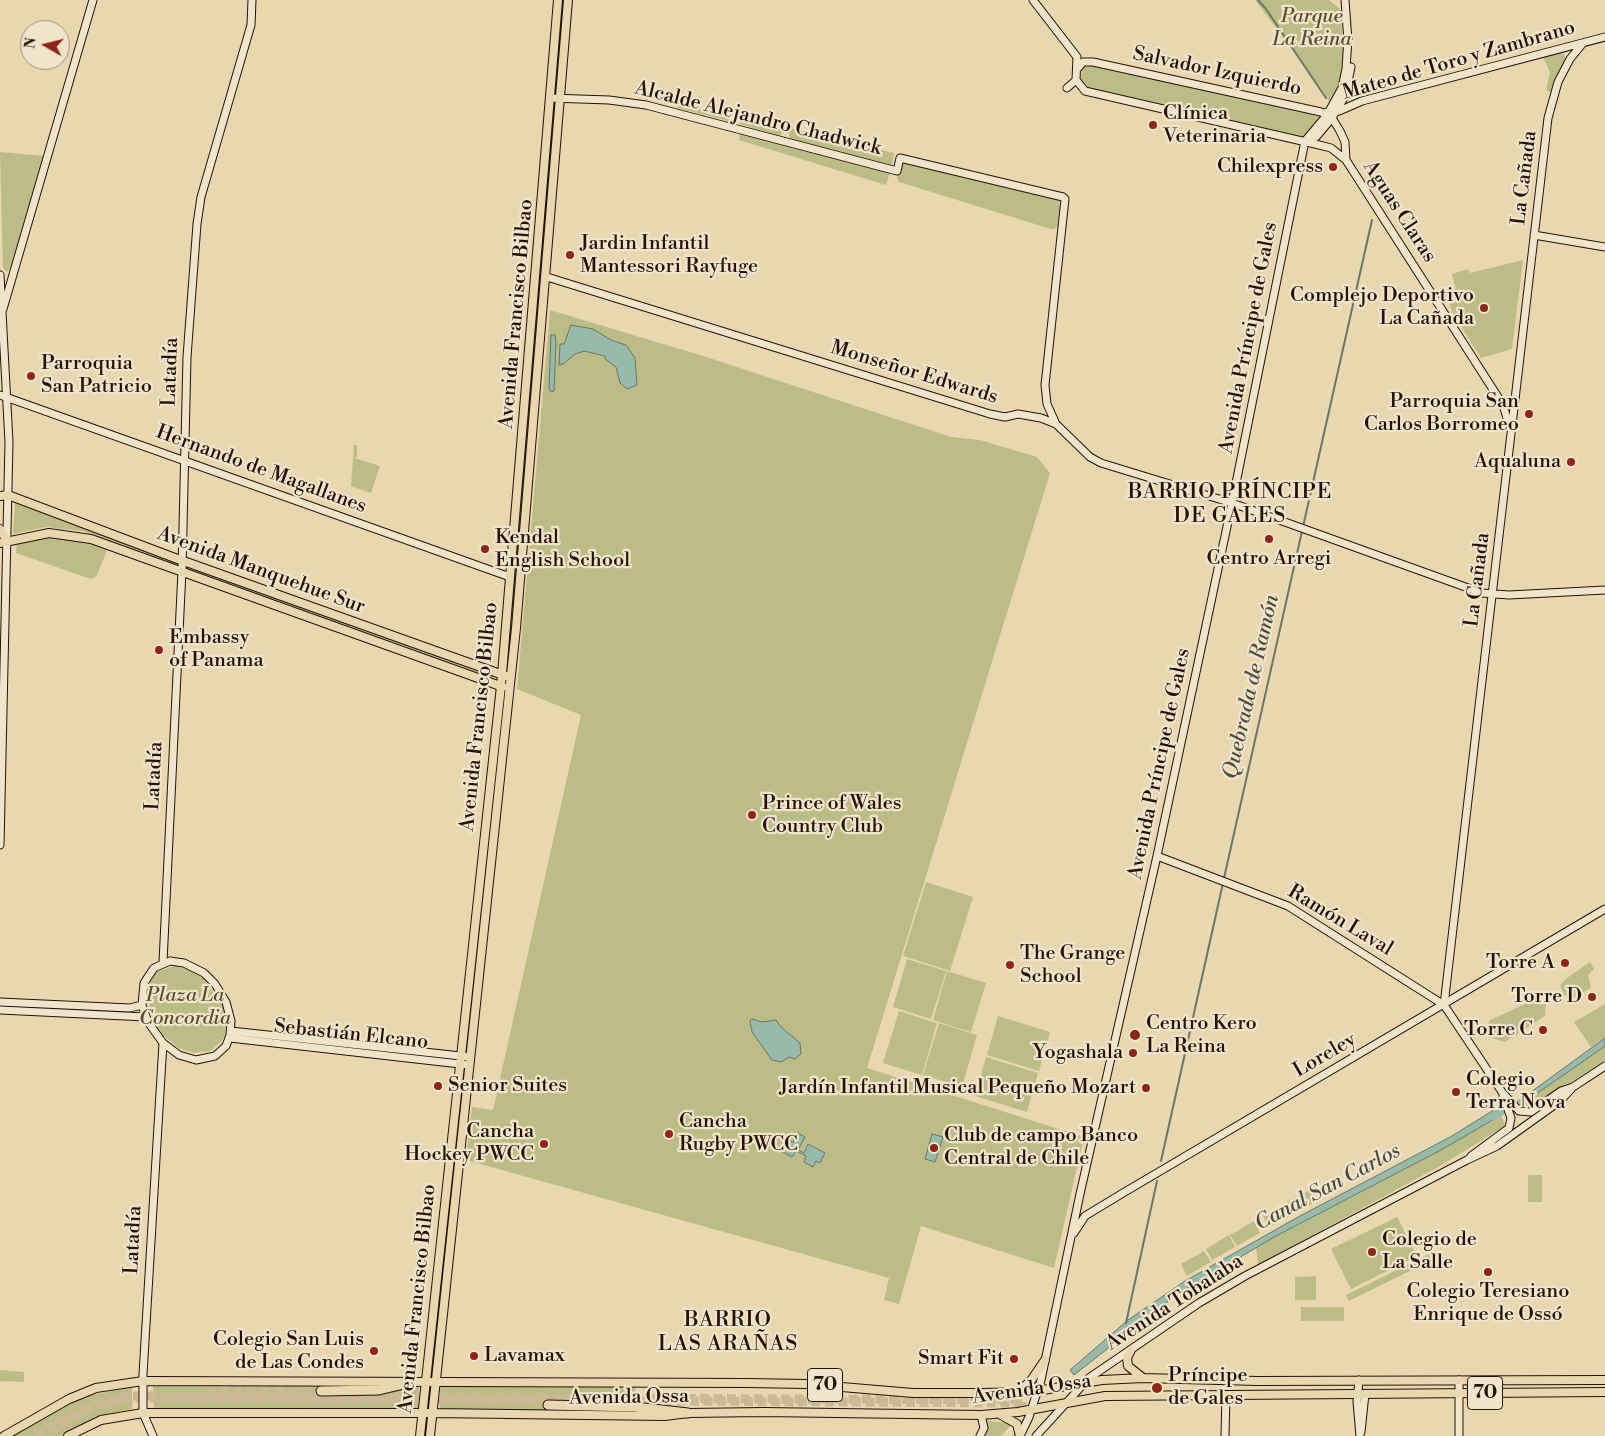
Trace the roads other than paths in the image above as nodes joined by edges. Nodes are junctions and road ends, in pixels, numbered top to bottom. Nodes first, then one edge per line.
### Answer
1 (93, 0) edge
2 (252, 0) edge
3 (558, 0) edge
4 (568, 0) edge
5 (1033, 0) edge
6 (1345, 0) edge
7 (1605, 37) edge
8 (1348, 38) junction
9 (1583, 43) junction
10 (1570, 47) junction
11 (1071, 49) junction
12 (1570, 59) junction
13 (1093, 62) junction
14 (1078, 68) junction
15 (1076, 80) junction
16 (1067, 88) dead end
17 (1345, 96) junction
18 (561, 97) junction
19 (550, 98) junction
20 (1356, 103) junction
21 (1329, 114) junction
22 (1306, 141) junction
23 (1345, 142) junction
24 (1331, 148) junction
25 (1346, 160) junction
26 (1534, 235) junction
27 (1605, 247) edge
28 (538, 262) junction
29 (0, 275) edge
30 (547, 277) junction
31 (2, 314) junction
32 (3, 396) edge
33 (1515, 401) junction
34 (1502, 405) junction
35 (1056, 424) junction
36 (1511, 438) junction
37 (185, 460) junction
38 (4, 495) edge
39 (1232, 503) junction
40 (0, 529) edge
41 (3, 542) edge
42 (182, 560) junction
43 (182, 571) junction
44 (510, 577) junction
45 (520, 585) junction
46 (1605, 590) edge
47 (1492, 595) junction
48 (502, 674) junction
49 (511, 677) junction
50 (501, 686) junction
51 (510, 689) junction
52 (0, 845) edge
53 (1156, 856) junction
54 (1605, 909) edge
55 (163, 962) junction
56 (0, 1002) edge
57 (142, 1005) junction
58 (1444, 1005) junction
59 (0, 1010) edge
60 (146, 1017) junction
61 (230, 1034) junction
62 (163, 1043) junction
63 (460, 1060) junction
64 (470, 1061) junction
65 (1605, 1066) edge
66 (1573, 1087) junction
67 (1509, 1104) junction
68 (1467, 1160) junction
69 (445, 1202) junction
70 (454, 1220) junction
71 (1071, 1240) junction
72 (1131, 1350) junction
73 (1045, 1360) junction
74 (1143, 1378) junction
75 (1360, 1380) junction
76 (1459, 1380) junction
77 (1605, 1380) edge
78 (143, 1381) junction
79 (426, 1381) junction
80 (436, 1381) junction
81 (1257, 1381) junction
82 (412, 1382) junction
83 (1084, 1382) junction
84 (321, 1391) tunnel mouth
85 (1038, 1391) junction
86 (1605, 1392) edge
87 (1012, 1393) junction
88 (1459, 1393) junction
89 (1361, 1394) junction
90 (1226, 1395) junction
91 (1256, 1395) junction
92 (1066, 1402) junction
93 (548, 1405) dead end
94 (1032, 1409) junction
95 (143, 1413) junction
96 (422, 1413) junction
97 (433, 1413) junction
98 (688, 1413) junction
99 (999, 1414) junction
100 (981, 1415) junction
101 (4, 1436) edge
102 (68, 1436) edge
103 (153, 1436) edge
104 (420, 1436) edge
105 (430, 1436) edge
106 (980, 1436) edge
107 (1020, 1436) edge
108 (1036, 1436) edge
109 (1225, 1436) edge
110 (1360, 1436) edge
111 (1459, 1436) edge

1 - 31 street
2 - 37 street, Latadía
3 - 19 main road, Avenida Francisco Bilbao
4 - 18 main road, Avenida Francisco Bilbao
5 - 11 street
6 - 8 street
7 - 9 street, Mateo de Toro y Zambrano
8 - 17 street
8 - 21 street
9 - 10 street, Mateo de Toro y Zambrano
9 - 12 street, La Cañada
10 - 12 street, La Cañada
10 - 20 street, Mateo de Toro y Zambrano
11 - 13 street, Salvador Izquierdo
11 - 14 street
12 - 26 street, La Cañada
13 - 14 street
13 - 21 street, Salvador Izquierdo
14 - 15 street
15 - 16 street
15 - 22 street
17 - 20 street
17 - 21 street
18 - 19 street, Alcalde Alejandro Chadwick
18 - 30 main road, Avenida Francisco Bilbao
18 - 35 street, Alcalde Alejandro Chadwick
19 - 28 main road, Avenida Francisco Bilbao
20 - 21 street, Mateo de Toro y Zambrano
21 - 22 street
21 - 23 street, Aguas Claras
22 - 24 street, Aguas Claras
22 - 39 street, Avenida Príncipe de Gales
23 - 24 street
23 - 25 street, Aguas Claras
24 - 25 street, Aguas Claras
25 - 34 street, Aguas Claras
26 - 27 street
26 - 33 street, La Cañada
28 - 30 main road
28 - 44 main road, Avenida Francisco Bilbao
29 - 31 street
30 - 35 street, Monseñor Edwards
30 - 45 main road, Avenida Francisco Bilbao
31 - 32 street
32 - 37 street, Hernando de Magallanes
32 - 38 street
33 - 34 street
33 - 36 street, La Cañada
34 - 36 street, Aguas Claras
35 - 39 street, Monseñor Edwards
36 - 47 street, La Cañada
37 - 42 street, Latadía
37 - 44 street, Hernando de Magallanes
38 - 41 street
38 - 42 main road, Avenida Manquehue Sur
39 - 47 street, Monseñor Edwards
39 - 53 street, Avenida Príncipe de Gales
40 - 41 main road
41 - 43 main road, Avenida Manquehue Sur
41 - 52 street
42 - 43 street, Latadía
42 - 48 main road, Avenida Manquehue Sur
43 - 50 main road, Avenida Manquehue Sur
43 - 55 street, Latadía
44 - 45 main road
44 - 48 main road, Avenida Francisco Bilbao
45 - 49 main road, Avenida Francisco Bilbao
46 - 47 street, Monseñor Edwards
47 - 58 street, La Cañada
48 - 49 main road, Avenida Manquehue Sur
48 - 50 main road, Avenida Francisco Bilbao
49 - 51 main road, Avenida Francisco Bilbao
50 - 51 main road, Avenida Manquehue Sur
50 - 63 main road, Avenida Francisco Bilbao
51 - 64 main road, Avenida Francisco Bilbao
53 - 58 street, Ramón Laval
53 - 71 street, Avenida Príncipe de Gales
54 - 58 street, Loreley
55 - 57 street
55 - 61 street
56 - 57 street
57 - 60 street
58 - 67 street
58 - 71 street, Loreley
59 - 60 street
60 - 62 street
61 - 62 street
61 - 63 street, Sebastián Elcano
62 - 78 street, Latadía
63 - 64 street, Sebastián Elcano
63 - 69 main road, Avenida Francisco Bilbao
64 - 70 main road, Avenida Francisco Bilbao
65 - 66 street, Avenida Tobalaba
66 - 67 street
66 - 68 street, Avenida Tobalaba
67 - 68 street
68 - 72 street, Avenida Tobalaba
69 - 70 main road
69 - 79 main road, Avenida Francisco Bilbao
70 - 80 main road, Avenida Francisco Bilbao
71 - 73 street, Avenida Príncipe de Gales
72 - 74 main road
72 - 83 street, Avenida Tobalaba
73 - 85 street, Avenida Príncipe de Gales
73 - 87 main road
74 - 81 main road, Avenida Ossa / 70
74 - 83 main road, Avenida Ossa / 70
75 - 76 main road, Avenida Ossa / 70
75 - 81 main road, Avenida Ossa / 70
75 - 89 street
76 - 77 main road, Avenida Ossa / 70
76 - 88 street
78 - 82 main road
78 - 95 street, Latadía
78 - 101 main road
79 - 80 main road, 70
79 - 82 main road, 70
79 - 96 main road, Avenida Francisco Bilbao
80 - 87 main road, Avenida Ossa / 70
80 - 97 main road, Avenida Francisco Bilbao
81 - 91 main road
82 - 84 highway
83 - 85 main road, Avenida Ossa / 70
83 - 92 street, Avenida Tobalaba
85 - 87 main road, Avenida Ossa / 70
85 - 94 street
86 - 88 main road, Avenida Ossa / 70
88 - 89 main road, Avenida Ossa / 70
88 - 111 street
89 - 91 main road, Avenida Ossa / 70
89 - 110 street
90 - 91 main road, Avenida Ossa / 70
90 - 92 main road, Avenida Ossa / 70
90 - 109 street
92 - 94 main road, Avenida Ossa / 70
92 - 108 street, Avenida Tobalaba
93 - 98 highway
94 - 99 main road, Avenida Ossa / 70
94 - 107 street
95 - 96 main road, Avenida Ossa
95 - 102 main road, Avenida Ossa
95 - 103 street, Latadía
96 - 97 main road, Avenida Ossa
96 - 104 main road, Avenida Francisco Bilbao
97 - 98 main road, Avenida Ossa
97 - 105 main road, Avenida Francisco Bilbao
98 - 100 main road, Avenida Ossa / 70
99 - 100 main road, Avenida Ossa / 70
99 - 107 main road
100 - 106 street

